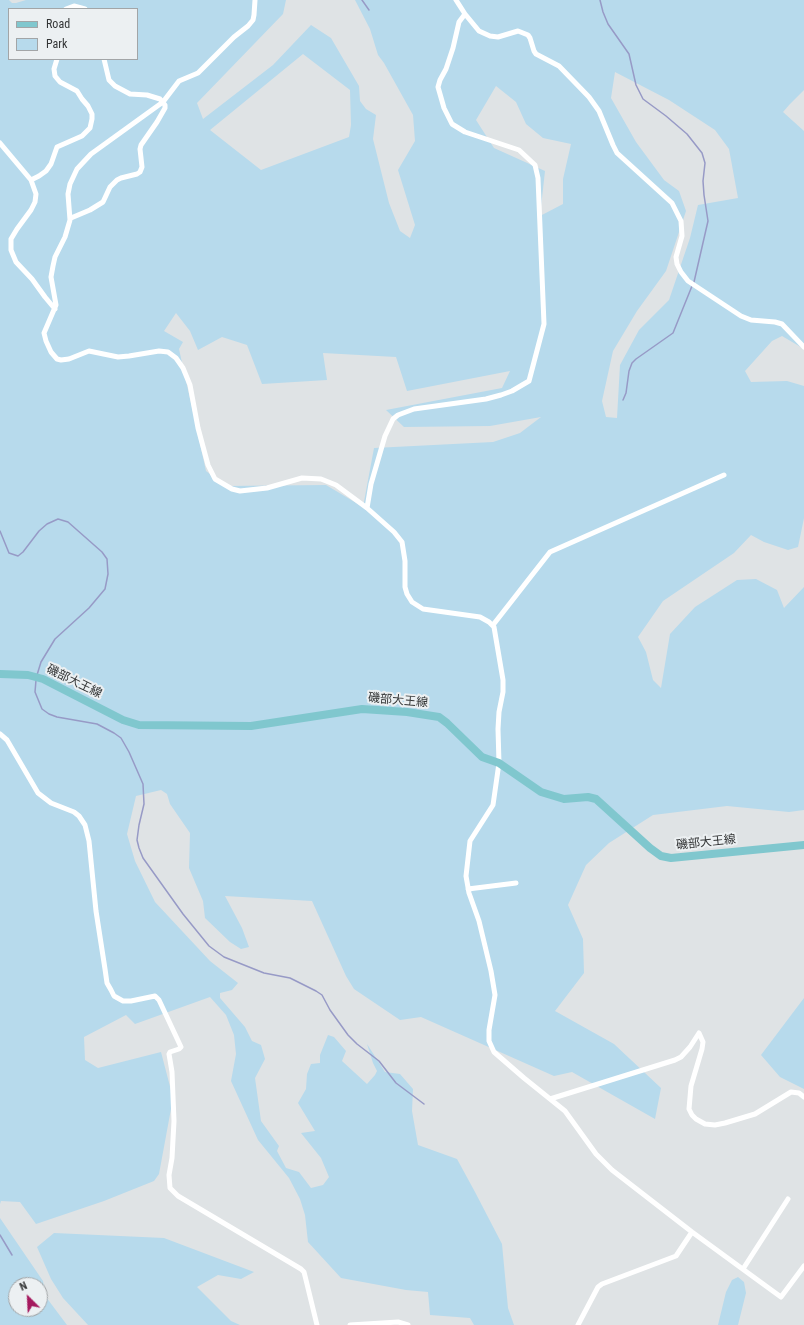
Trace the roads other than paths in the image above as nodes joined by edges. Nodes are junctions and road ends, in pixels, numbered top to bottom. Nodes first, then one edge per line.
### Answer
1 (255, 0) edge
2 (456, 0) edge
3 (69, 8) edge
4 (81, 8) edge
5 (465, 14) junction
6 (57, 60) edge
7 (104, 60) edge
8 (163, 102) junction
9 (0, 143) edge
10 (31, 180) junction
11 (71, 218) junction
12 (55, 309) junction
13 (804, 347) edge
14 (724, 475) dead end
15 (367, 508) junction
16 (493, 626) junction
17 (0, 674) edge
18 (0, 734) edge
19 (499, 763) junction
20 (804, 845) edge
21 (516, 883) dead end
22 (468, 889) junction
23 (804, 1097) edge
24 (550, 1099) junction
25 (788, 1199) dead end
26 (692, 1232) junction
27 (804, 1266) edge
28 (743, 1269) junction
29 (317, 1325) edge
30 (350, 1325) edge
31 (408, 1325) edge
32 (578, 1325) edge

1 - 8 street
2 - 5 street
3 - 4 street
5 - 13 street
5 - 15 street
6 - 10 street
7 - 8 street
8 - 11 street
8 - 11 street
9 - 10 street
10 - 12 street
11 - 12 street
12 - 15 street
14 - 16 street
15 - 16 street
16 - 19 street
17 - 19 main road, 磯部大王線
18 - 29 street
19 - 20 main road, 磯部大王線
19 - 22 street
21 - 22 street
22 - 24 street
23 - 24 street
24 - 26 street
25 - 28 street
26 - 28 street
26 - 32 street
27 - 28 street
30 - 31 street

